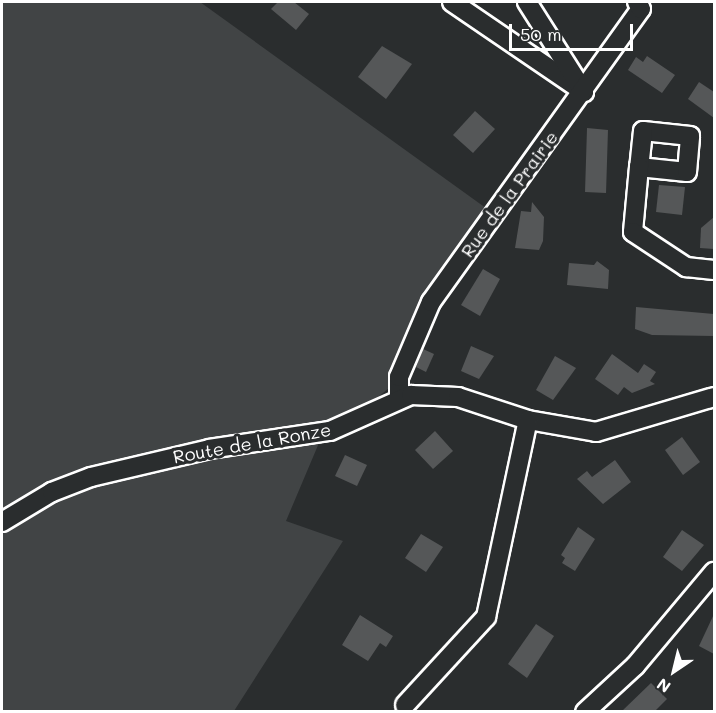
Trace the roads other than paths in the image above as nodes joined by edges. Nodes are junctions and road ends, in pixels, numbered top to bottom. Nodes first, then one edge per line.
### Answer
1 (452, 2) edge
2 (527, 2) edge
3 (637, 2) edge
4 (584, 92) junction
5 (639, 167) dead end
6 (714, 270) edge
7 (714, 397) edge
8 (399, 399) junction
9 (528, 420) junction
10 (2, 522) edge
11 (714, 572) edge
12 (405, 705) dead end
13 (585, 711) edge

1 - 4 street
2 - 4 street
3 - 4 street, Rue de la Prairie
4 - 8 street, Rue de la Prairie
5 - 6 street
7 - 9 street, Route de la Ronze
8 - 9 street, Route de la Ronze
8 - 10 street, Route de la Ronze
9 - 12 street
11 - 13 street

